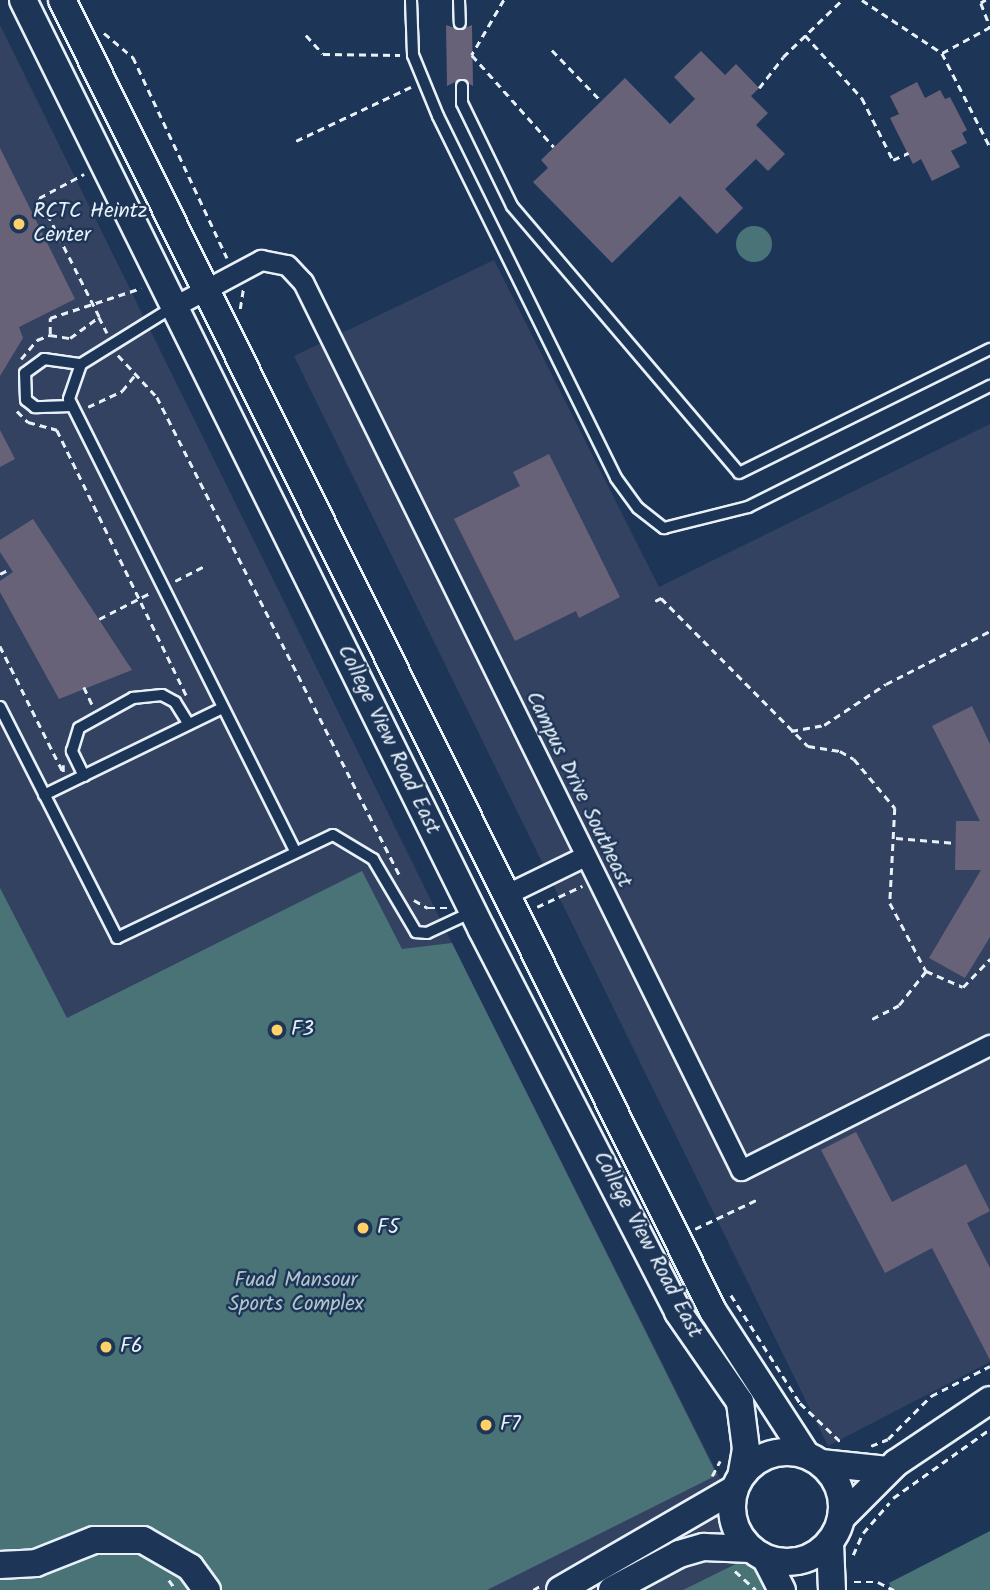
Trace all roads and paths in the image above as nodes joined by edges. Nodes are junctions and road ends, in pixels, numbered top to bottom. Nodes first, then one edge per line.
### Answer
1 (23, 0) edge
2 (62, 0) edge
3 (411, 0) edge
4 (459, 0) edge
5 (504, 0) edge
6 (842, 0) edge
7 (862, 0) edge
8 (986, 0) edge
9 (460, 23) dead end
10 (990, 26) edge
11 (99, 28) dead end
12 (306, 35) dead end
13 (805, 35) junction
14 (552, 50) dead end
15 (942, 53) junction
16 (413, 55) junction
17 (424, 81) junction
18 (462, 86) dead end
19 (759, 88) dead end
20 (601, 102) dead end
21 (296, 141) dead end
22 (554, 147) dead end
23 (990, 147) edge
24 (908, 153) dead end
25 (85, 175) dead end
26 (222, 249) dead end
27 (205, 287) junction
28 (92, 303) junction
29 (173, 307) junction
30 (99, 317) junction
31 (50, 335) junction
32 (111, 342) junction
33 (990, 348) edge
34 (81, 364) junction
35 (15, 369) dead end
36 (134, 376) junction
37 (990, 386) edge
38 (14, 405) dead end
39 (73, 411) junction
40 (57, 430) junction
41 (10, 569) dead end
42 (0, 574) edge
43 (655, 601) dead end
44 (990, 631) edge
45 (0, 646) edge
46 (84, 687) dead end
47 (173, 688) dead end
48 (102, 700) dead end
49 (93, 705) junction
50 (0, 707) edge
51 (222, 708) junction
52 (81, 711) dead end
53 (99, 716) junction
54 (189, 724) junction
55 (791, 731) junction
56 (63, 760) dead end
57 (84, 776) junction
58 (44, 795) junction
59 (896, 838) junction
60 (956, 843) dead end
61 (294, 849) junction
62 (586, 856) junction
63 (597, 879) junction
64 (405, 886) dead end
65 (505, 894) junction
66 (411, 898) dead end
67 (533, 908) dead end
68 (464, 916) junction
69 (990, 959) edge
70 (926, 971) junction
71 (872, 1019) dead end
72 (990, 1045) edge
73 (756, 1200) dead end
74 (695, 1229) dead end
75 (990, 1366) edge
76 (990, 1400) edge
77 (800, 1403) dead end
78 (990, 1429) edge
79 (845, 1444) dead end
80 (867, 1447) dead end
81 (813, 1459) junction
82 (888, 1470) junction
83 (737, 1482) junction
84 (841, 1518) junction
85 (830, 1543) junction
86 (758, 1554) junction
87 (852, 1559) dead end
88 (0, 1565) edge
89 (851, 1570) dead end
90 (158, 1573) dead end
91 (176, 1590) edge
92 (207, 1590) edge
93 (560, 1590) edge
94 (612, 1590) edge
95 (782, 1590) edge
96 (832, 1590) edge
97 (894, 1590) edge

1 - 29 main road, College View Road East
2 - 27 main road, College View Road East
3 - 16 lane
4 - 9 lane
5 - 22 path
6 - 13 path
7 - 15 path
8 - 10 path
10 - 15 path
11 - 26 path
12 - 16 path
13 - 19 path
13 - 24 path
14 - 20 path
15 - 23 path
16 - 17 lane
17 - 21 path
17 - 37 lane
18 - 33 lane
25 - 28 path
27 - 29 street, Campus Drive Southeast
27 - 62 street, Campus Drive Southeast
27 - 65 main road, College View Road East
28 - 30 path
28 - 31 path
29 - 32 lane
29 - 68 main road, College View Road East
30 - 31 path
30 - 32 path
31 - 35 path
32 - 34 lane
32 - 36 path
34 - 39 lane
34 - 39 lane
36 - 39 path
36 - 64 path
38 - 40 path
39 - 40 path
39 - 51 lane
40 - 47 path
41 - 42 path
43 - 55 path
44 - 55 path
45 - 56 path
46 - 49 path
48 - 49 path
49 - 52 path
49 - 53 path
50 - 58 lane
51 - 54 lane
51 - 61 lane
53 - 54 lane
53 - 57 lane
54 - 57 lane
55 - 59 path
57 - 58 lane
58 - 61 lane
59 - 60 path
59 - 70 path
61 - 68 lane
62 - 63 street, Campus Drive Southeast
62 - 65 street
63 - 67 path
63 - 72 street, Campus Drive Southeast
65 - 81 main road, College View Road East
66 - 68 path
68 - 83 main road, College View Road East
69 - 70 path
70 - 71 path
73 - 74 path
75 - 80 path
76 - 82 main road
77 - 79 path
78 - 87 path
81 - 82 main road
81 - 83 main road
81 - 84 main road
82 - 84 main road
83 - 86 main road
83 - 93 main road
84 - 85 main road
85 - 86 main road
85 - 96 main road
86 - 94 main road
86 - 95 main road
88 - 92 main road
89 - 97 path
90 - 91 path

